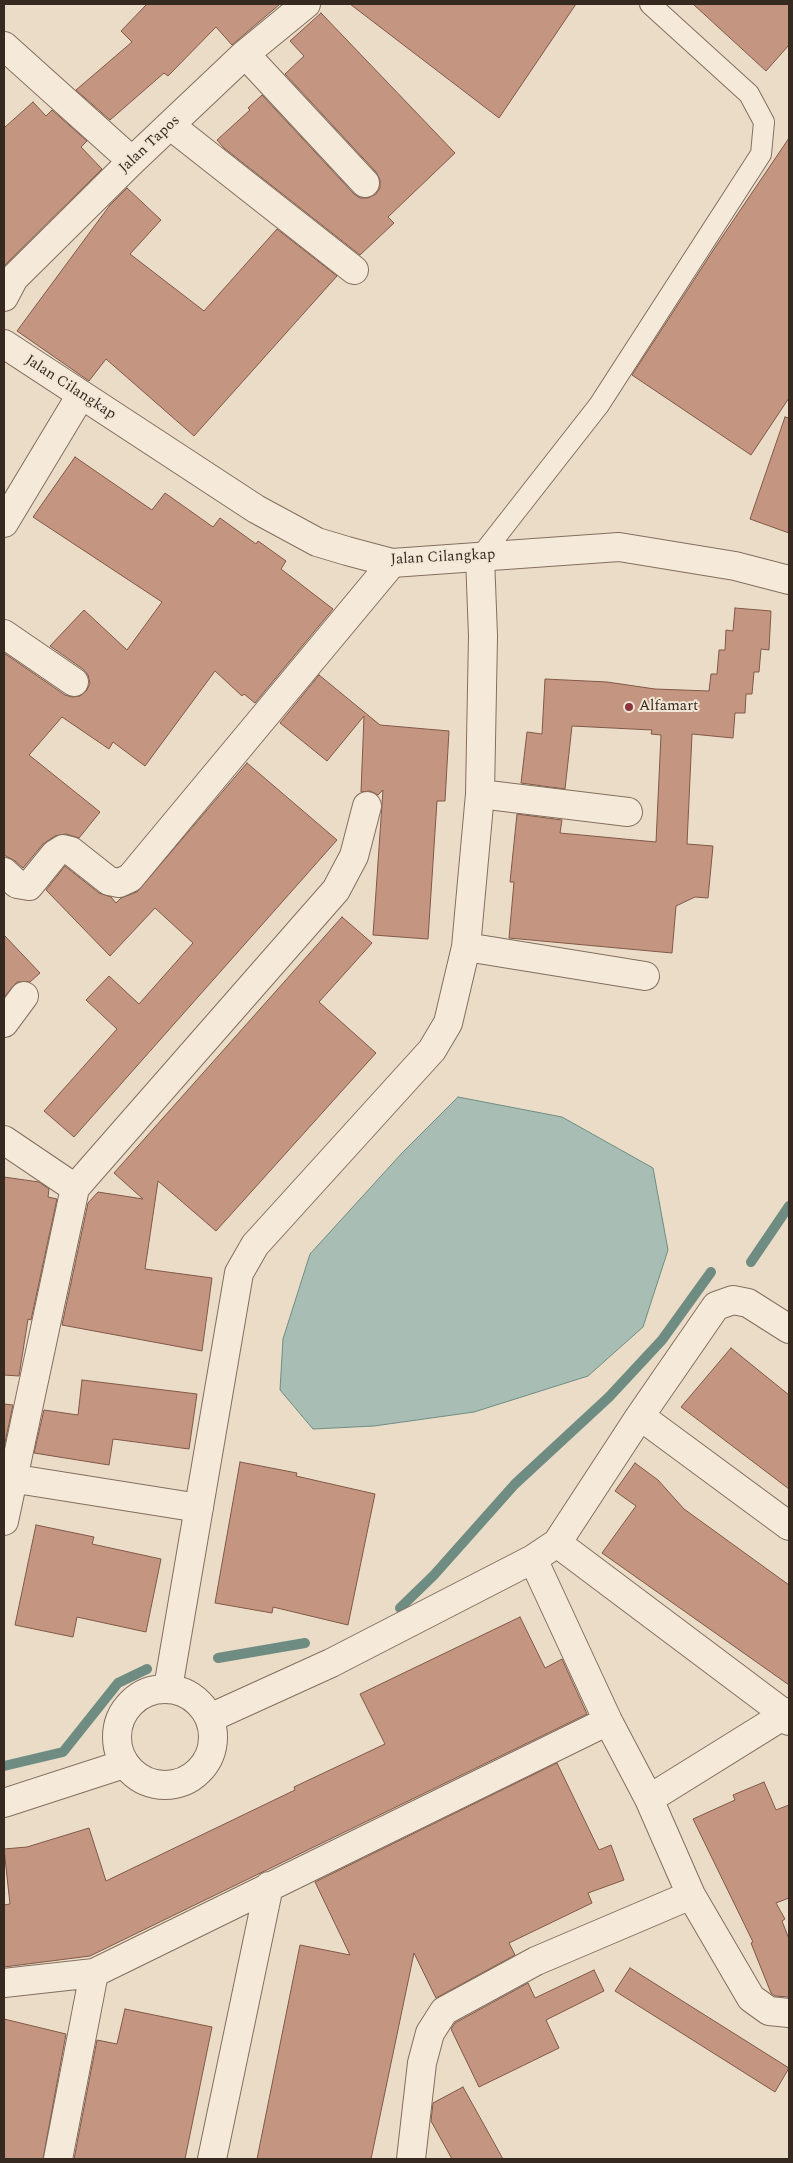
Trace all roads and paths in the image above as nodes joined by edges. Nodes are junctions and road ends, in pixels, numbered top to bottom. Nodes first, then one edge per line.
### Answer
1 (306, 4) edge
2 (650, 4) edge
3 (4, 46) edge
4 (245, 54) junction
5 (171, 126) junction
6 (132, 161) junction
7 (365, 183) dead end
8 (354, 270) dead end
9 (4, 297) edge
10 (4, 344) edge
11 (81, 395) junction
12 (4, 523) edge
13 (480, 557) junction
14 (392, 563) junction
15 (789, 580) edge
16 (4, 634) edge
17 (74, 682) dead end
18 (480, 794) junction
19 (367, 806) dead end
20 (628, 812) dead end
21 (4, 872) edge
22 (466, 947) junction
23 (645, 976) dead end
24 (24, 996) dead end
25 (4, 1023) edge
26 (4, 1140) edge
27 (75, 1188) junction
28 (787, 1324) edge
29 (640, 1416) junction
30 (9, 1478) edge
31 (199, 1508) junction
32 (4, 1521) edge
33 (789, 1526) edge
34 (557, 1543) junction
35 (533, 1559) junction
36 (168, 1688) junction
37 (788, 1716) edge
38 (210, 1718) junction
39 (608, 1721) junction
40 (124, 1764) junction
41 (649, 1799) junction
42 (4, 1803) edge
43 (269, 1886) junction
44 (691, 1895) junction
45 (94, 1973) junction
46 (4, 1983) edge
47 (789, 2013) edge
48 (58, 2159) edge
49 (212, 2159) edge
50 (411, 2159) edge

1 - 4 street, Jalan Tapos
2 - 13 lane
3 - 6 street
4 - 5 street, Jalan Tapos
4 - 7 street
5 - 6 street, Jalan Tapos
5 - 8 street
6 - 9 street, Jalan Tapos
10 - 11 street, Jalan Cilangkap
11 - 12 street
11 - 14 street, Jalan Cilangkap
13 - 14 street, Jalan Cilangkap
13 - 15 street, Jalan Cilangkap
13 - 18 street
14 - 21 street
16 - 17 street
18 - 20 street
18 - 22 street
19 - 27 street
22 - 23 street
22 - 31 street
24 - 25 street
26 - 27 street
27 - 30 street
28 - 29 street
29 - 33 street
29 - 34 street
30 - 31 street
30 - 32 street
31 - 36 street
34 - 35 street
34 - 37 street
35 - 38 street
35 - 39 street
36 - 38 street
36 - 40 street
37 - 41 street
38 - 40 street
39 - 41 street
39 - 43 street
40 - 42 street
41 - 44 street
43 - 45 street
43 - 49 street
44 - 47 street
44 - 50 street
45 - 46 street
45 - 48 street

